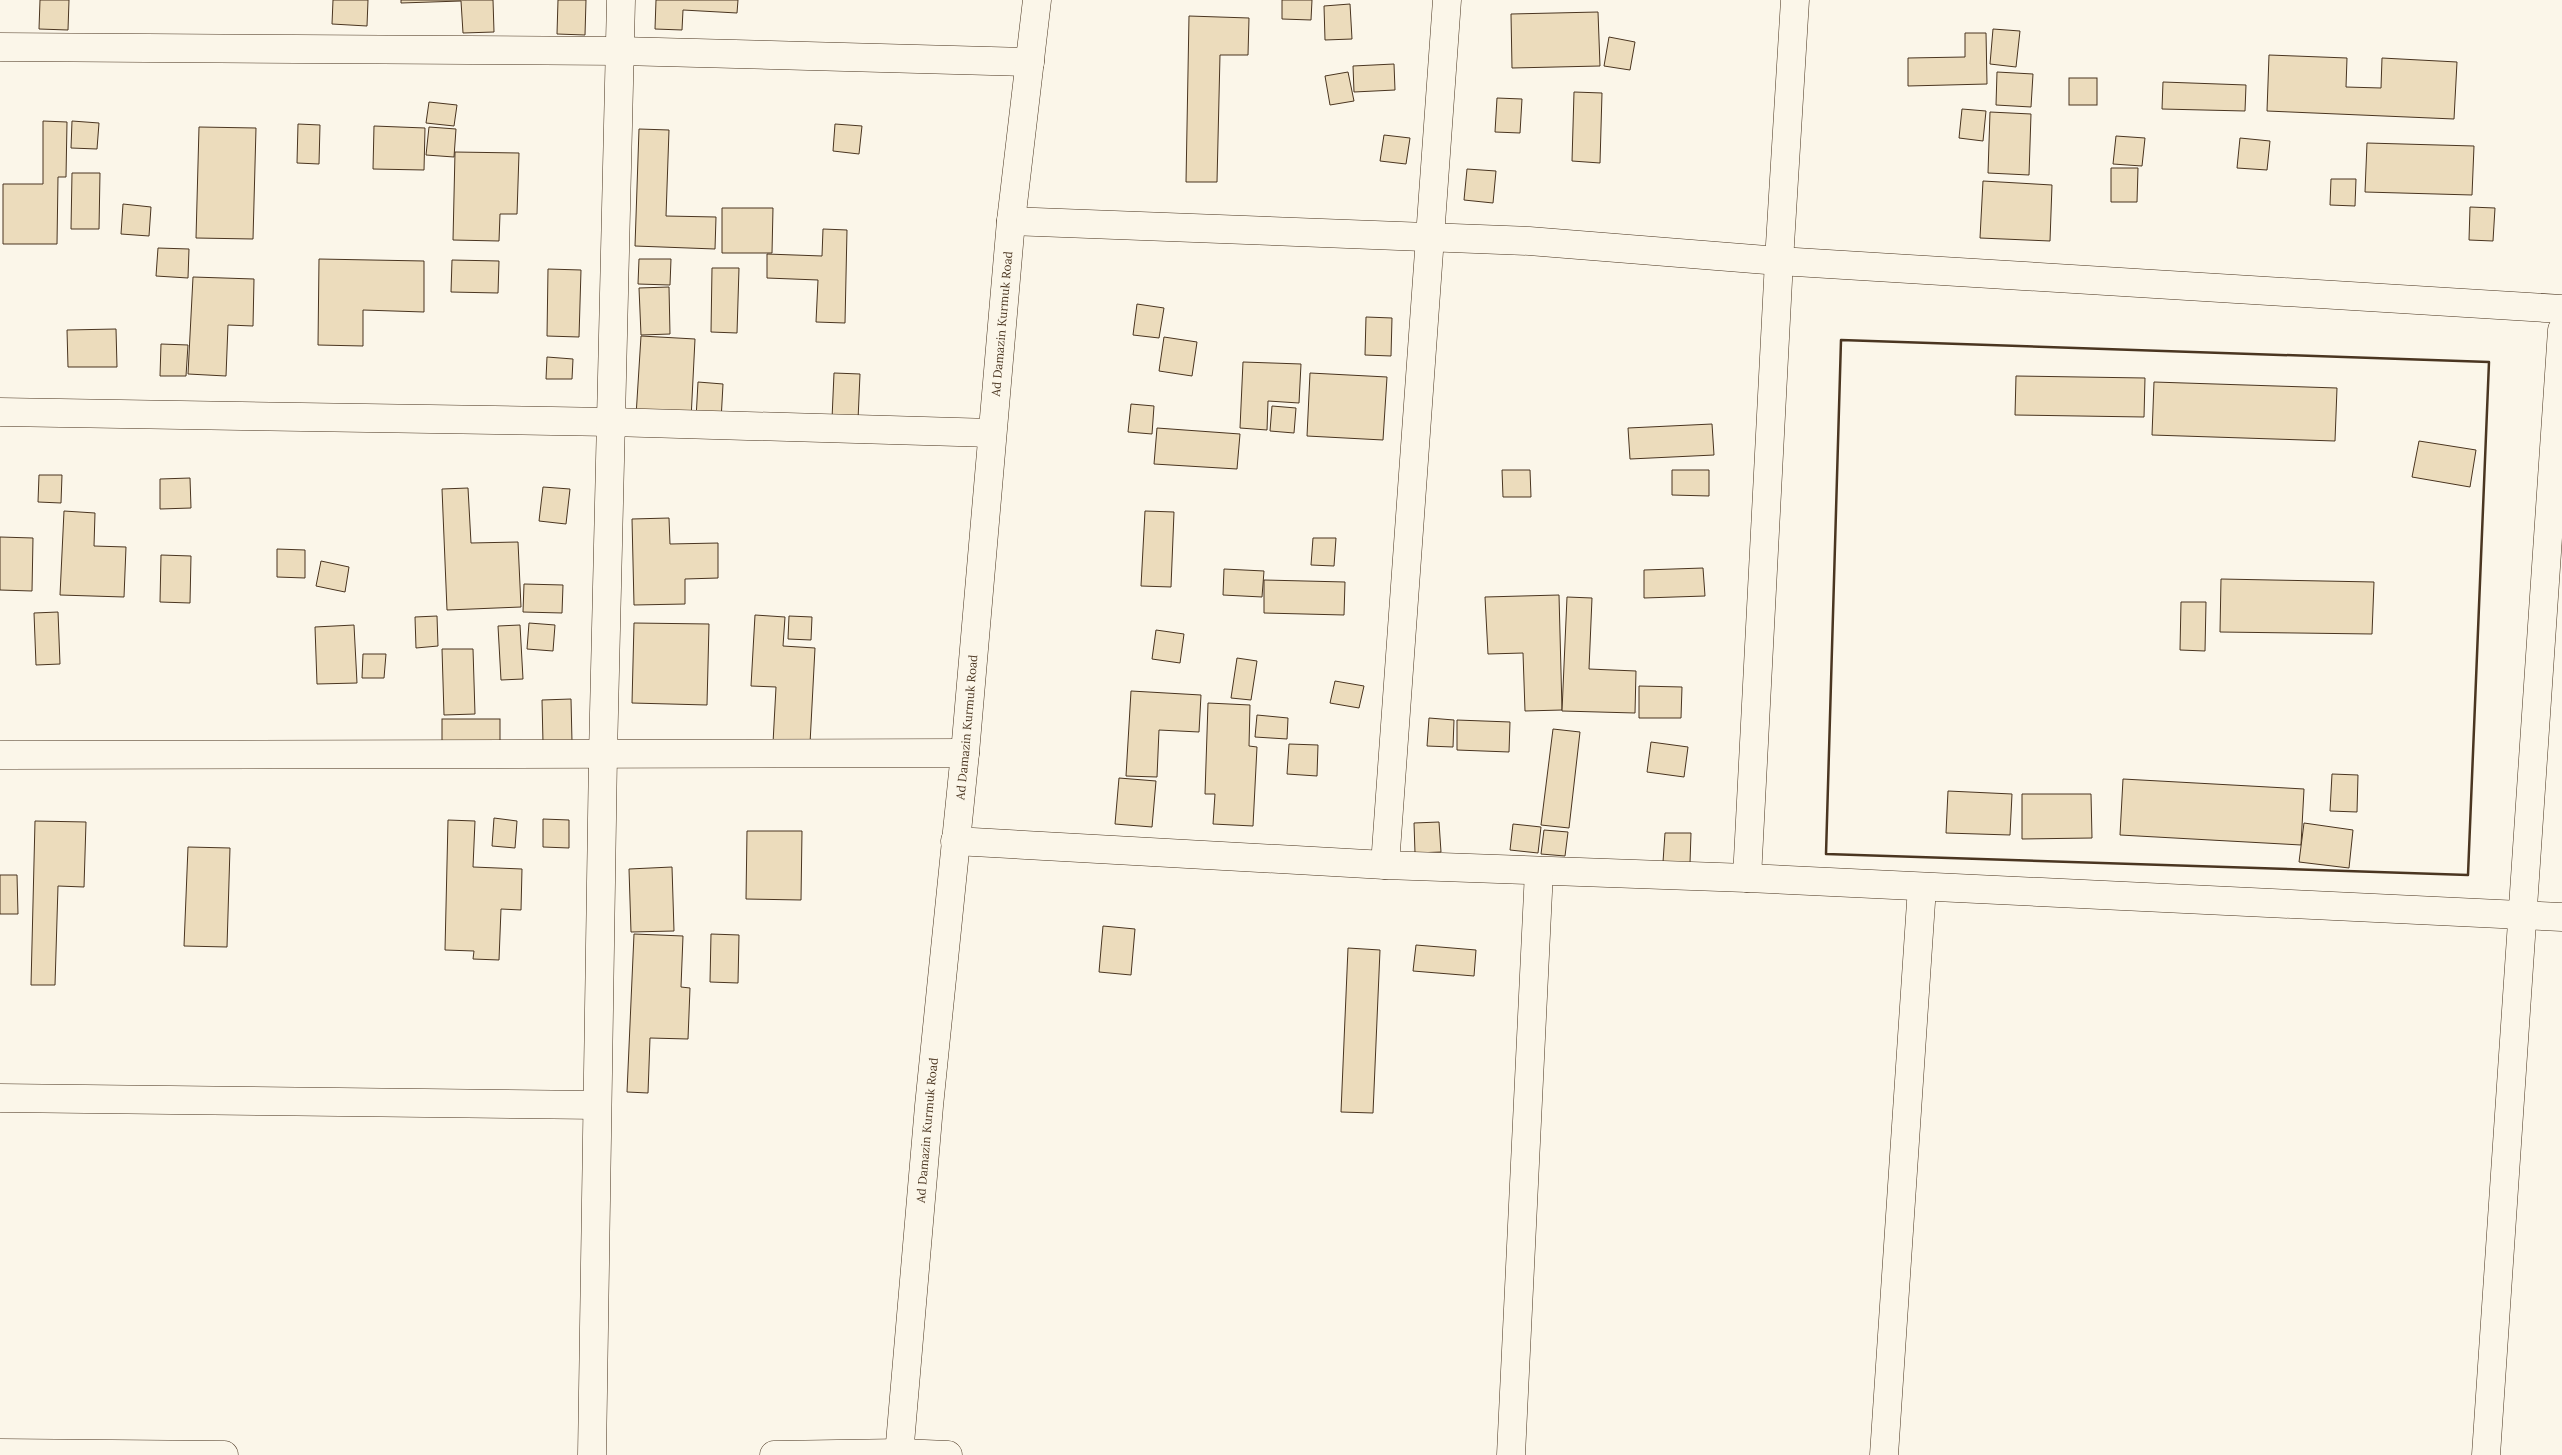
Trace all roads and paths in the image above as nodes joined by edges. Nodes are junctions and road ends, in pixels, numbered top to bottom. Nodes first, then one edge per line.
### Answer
1 (621, 0) edge
2 (1037, 0) edge
3 (1447, 0) edge
4 (1795, 0) edge
5 (0, 47) edge
6 (620, 51) junction
7 (1030, 62) junction
8 (1011, 221) junction
9 (1430, 236) junction
10 (1779, 261) junction
11 (2562, 309) edge
12 (2562, 330) edge
13 (0, 412) edge
14 (610, 422) junction
15 (992, 433) junction
16 (965, 753) junction
17 (0, 755) edge
18 (603, 755) junction
19 (955, 841) junction
20 (1385, 865) junction
21 (1539, 871) junction
22 (1747, 878) junction
23 (1922, 887) junction
24 (2522, 914) junction
25 (2562, 917) edge
26 (0, 1098) edge
27 (597, 1105) junction
28 (0, 1453) edge
29 (900, 1454) edge
30 (224, 1455) edge
31 (592, 1455) edge
32 (774, 1455) edge
33 (948, 1455) edge
34 (1511, 1455) edge
35 (1884, 1455) edge
36 (2486, 1455) edge

1 - 6 main road
2 - 7 main road, Ad Damazin Kurmuk Road
3 - 9 main road
4 - 10 main road
5 - 6 main road
6 - 7 main road
6 - 14 main road
7 - 8 main road, Ad Damazin Kurmuk Road
8 - 9 main road
8 - 15 main road, Ad Damazin Kurmuk Road
9 - 10 main road
9 - 20 main road
10 - 11 main road
10 - 22 main road
12 - 24 main road
13 - 14 main road
14 - 15 main road
14 - 18 main road
15 - 16 main road, Ad Damazin Kurmuk Road
16 - 18 main road
16 - 19 main road, Ad Damazin Kurmuk Road
17 - 18 main road
18 - 27 main road
19 - 20 main road
19 - 29 main road, Ad Damazin Kurmuk Road
20 - 21 main road
21 - 22 main road
21 - 34 main road
22 - 23 main road
23 - 24 main road
23 - 35 main road
24 - 25 main road
24 - 36 main road
26 - 27 main road
27 - 31 main road
28 - 30 main road
29 - 32 main road
29 - 33 main road

